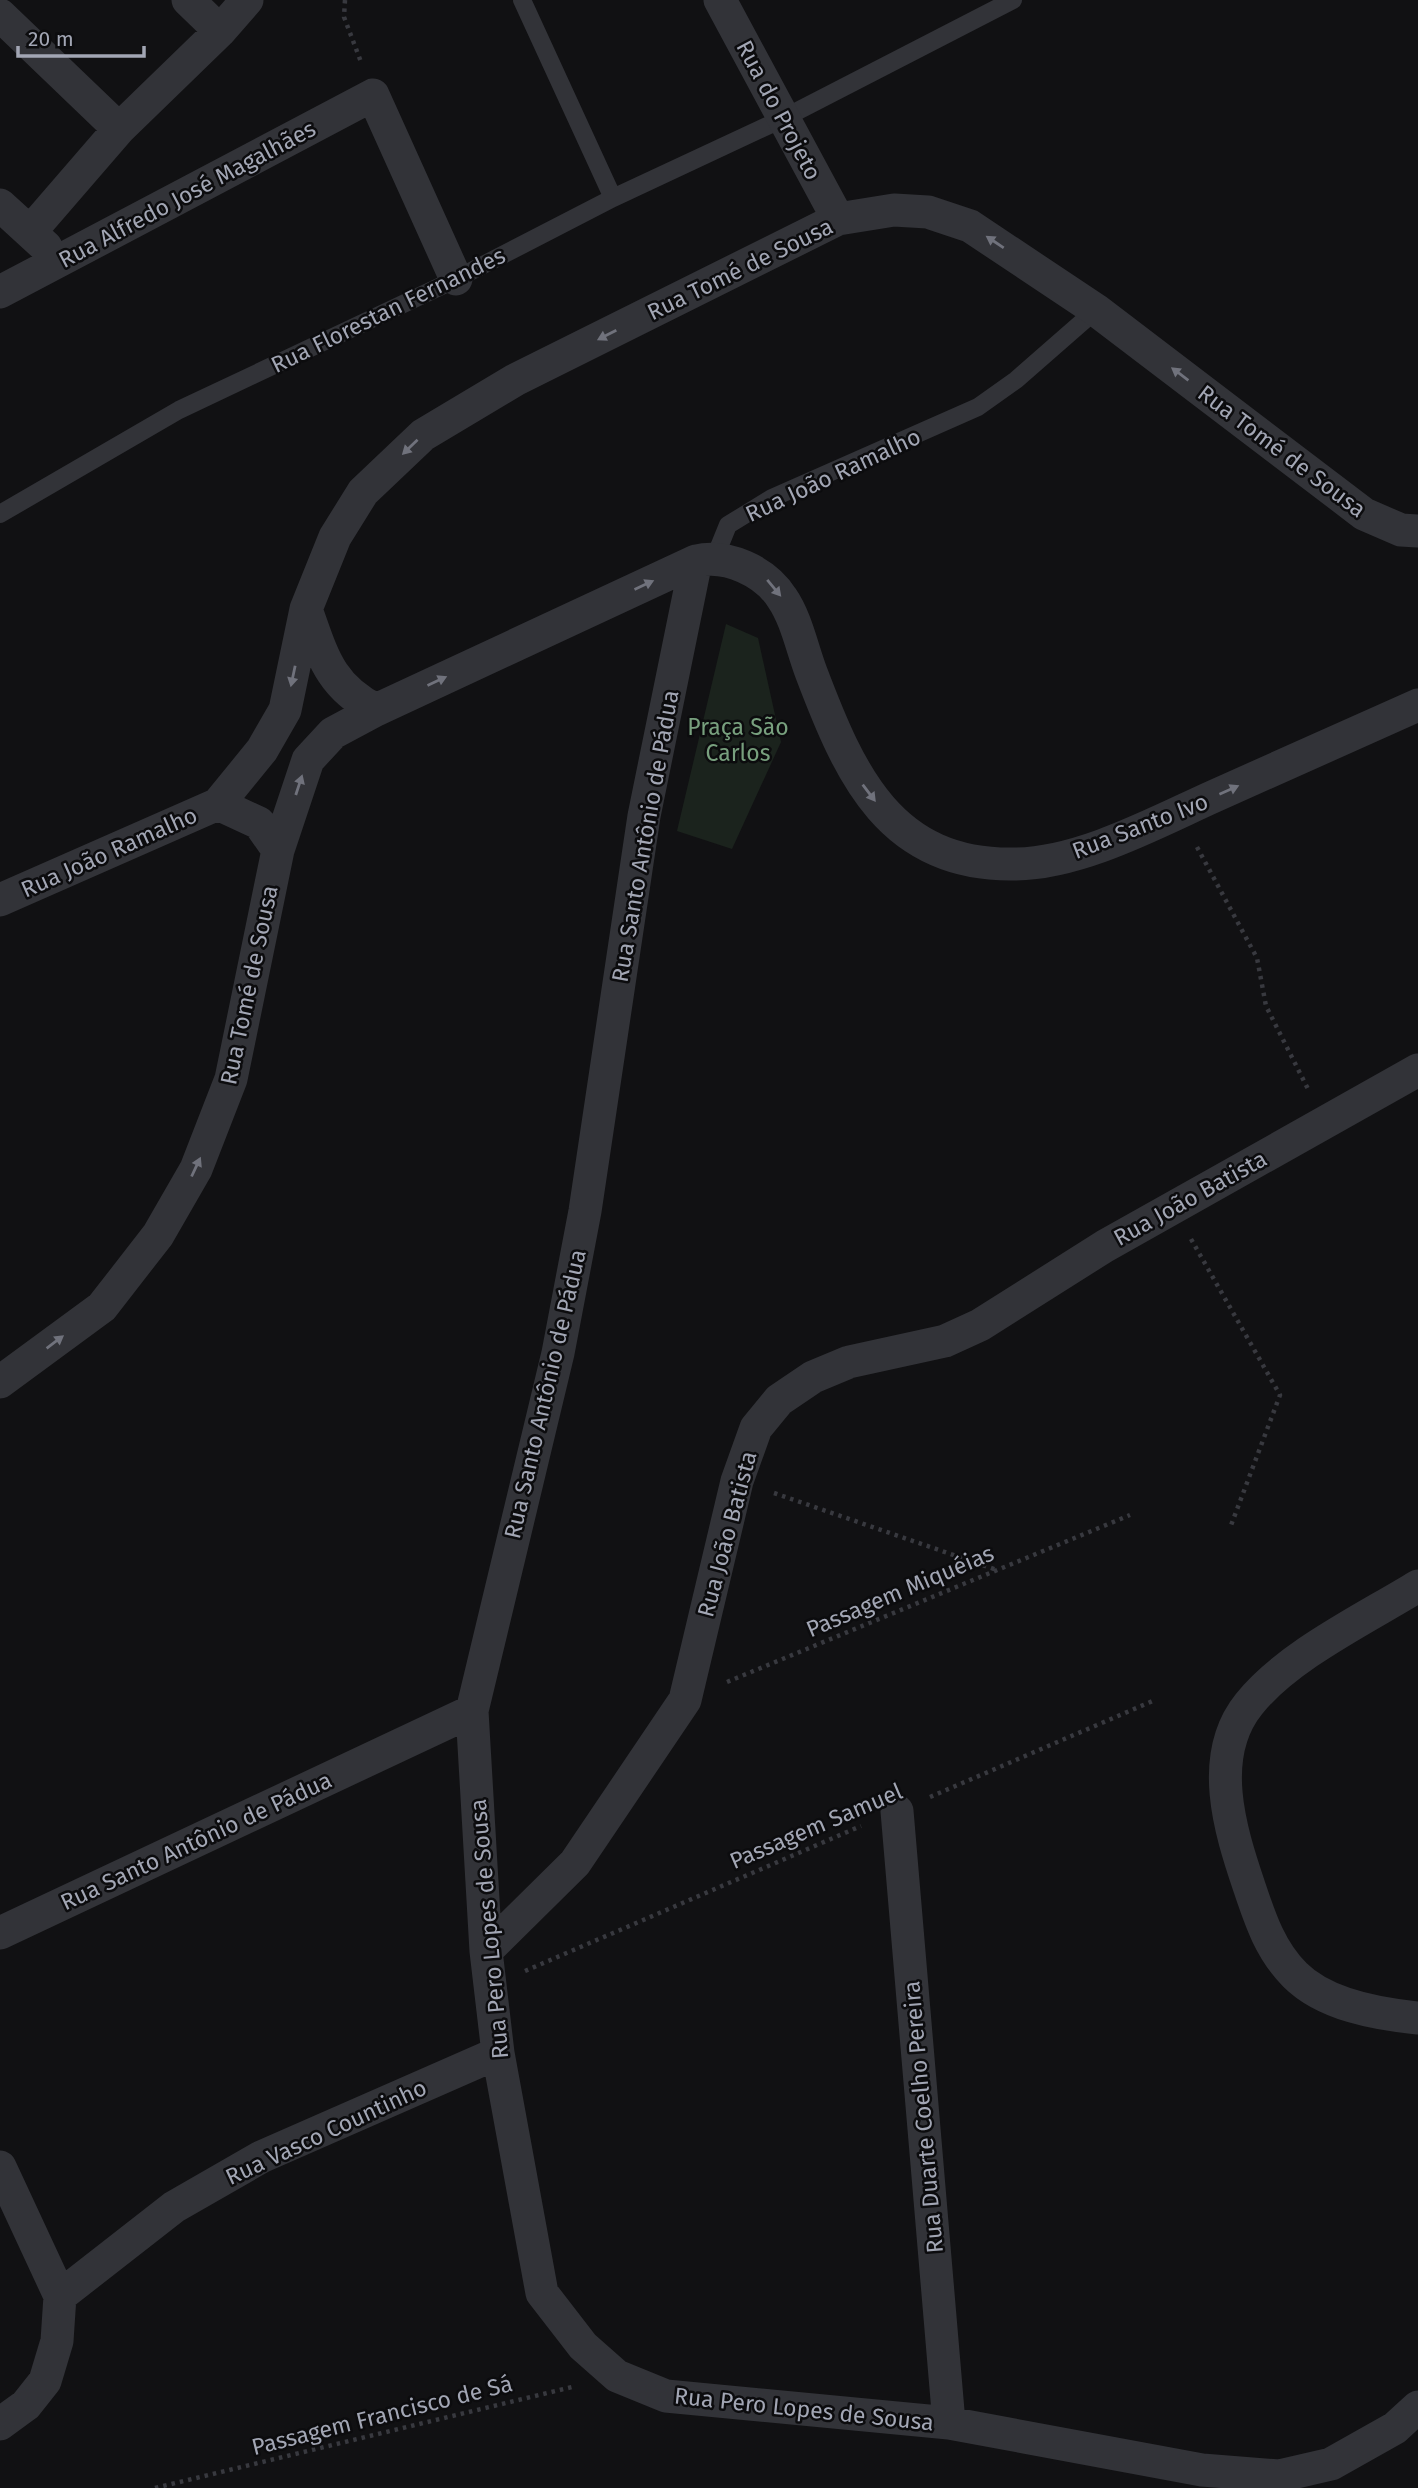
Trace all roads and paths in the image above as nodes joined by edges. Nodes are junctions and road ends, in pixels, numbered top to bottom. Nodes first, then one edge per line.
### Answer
1 (188, 0) edge
2 (247, 0) edge
3 (345, 0) edge
4 (522, 0) edge
5 (720, 0) edge
6 (1013, 0) edge
7 (0, 15) edge
8 (220, 31) junction
9 (373, 95) junction
10 (782, 119) junction
11 (119, 130) junction
12 (613, 198) junction
13 (0, 205) edge
14 (838, 219) junction
15 (30, 232) junction
16 (61, 260) junction
17 (456, 279) junction
18 (0, 292) edge
19 (1096, 310) junction
20 (0, 514) edge
21 (1418, 531) edge
22 (705, 559) junction
23 (306, 609) junction
24 (1418, 705) edge
25 (376, 710) junction
26 (218, 804) junction
27 (1178, 813) junction
28 (278, 850) junction
29 (0, 900) edge
30 (1418, 1070) edge
31 (1325, 1123) junction
32 (1174, 1208) junction
33 (0, 1382) edge
34 (737, 1481) junction
35 (1130, 1515) dead end
36 (1230, 1528) dead end
37 (997, 1570) junction
38 (1418, 1586) edge
39 (685, 1700) junction
40 (1155, 1700) dead end
41 (472, 1711) junction
42 (897, 1811) junction
43 (0, 1933) edge
44 (486, 1951) junction
45 (492, 1985) junction
46 (1418, 2018) edge
47 (498, 2053) junction
48 (0, 2167) edge
49 (60, 2296) junction
50 (617, 2376) junction
51 (1418, 2407) edge
52 (949, 2423) junction
53 (0, 2424) edge
54 (155, 2488) edge

1 - 8 street
2 - 8 street
3 - 9 path
4 - 12 lane
5 - 10 street, Rua do Projeto
6 - 10 lane, Rua Florestan Fernandes
7 - 11 street
8 - 11 street
9 - 16 street, Rua Alfredo José Magalhães
9 - 17 street
10 - 12 lane, Rua Florestan Fernandes
10 - 14 street, Rua do Projeto
11 - 15 street
12 - 17 lane, Rua Florestan Fernandes
13 - 15 street
19 -> 14 street, Rua Tomé de Sousa
14 -> 23 street, Rua Tomé de Sousa
15 - 16 street
16 - 18 street, Rua Alfredo José Magalhães
17 - 20 lane, Rua Florestan Fernandes
21 -> 19 street, Rua Tomé de Sousa
19 - 22 lane, Rua João Ramalho
25 -> 22 street
22 -> 27 street, Rua Santo Ivo
22 - 41 street, Rua Santo Antônio de Pádua
23 - 25 street
23 -> 26 street, Rua Tomé de Sousa
27 -> 24 street, Rua Santo Ivo
28 -> 25 street, Rua Tomé de Sousa
26 - 28 street
26 - 29 street, Rua João Ramalho
27 - 31 path
33 -> 28 street, Rua Tomé de Sousa
30 - 31 street, Rua João Batista
31 - 32 street, Rua João Batista
32 - 34 street, Rua João Batista
32 - 36 path
34 - 37 path
34 - 39 street, Rua João Batista
35 - 37 path, Passagem Miquéias
37 - 39 path, Passagem Miquéias
38 - 46 street
39 - 44 street, Rua João Batista
40 - 42 path, Passagem Samuel
41 - 43 street, Rua Santo Antônio de Pádua
41 - 44 street, Rua Pero Lopes de Sousa
42 - 45 path, Passagem Samuel
42 - 52 street, Rua Duarte Coelho Pereira
44 - 45 street, Rua Pero Lopes de Sousa
45 - 47 street, Rua Pero Lopes de Sousa
47 - 49 street, Rua Vasco Countinho
47 - 50 street, Rua Pero Lopes de Sousa
48 - 49 street
49 - 53 street
50 - 52 street, Rua Pero Lopes de Sousa
50 - 54 path, Passagem Francisco de Sá
51 - 52 street, Rua Pero Lopes de Sousa

